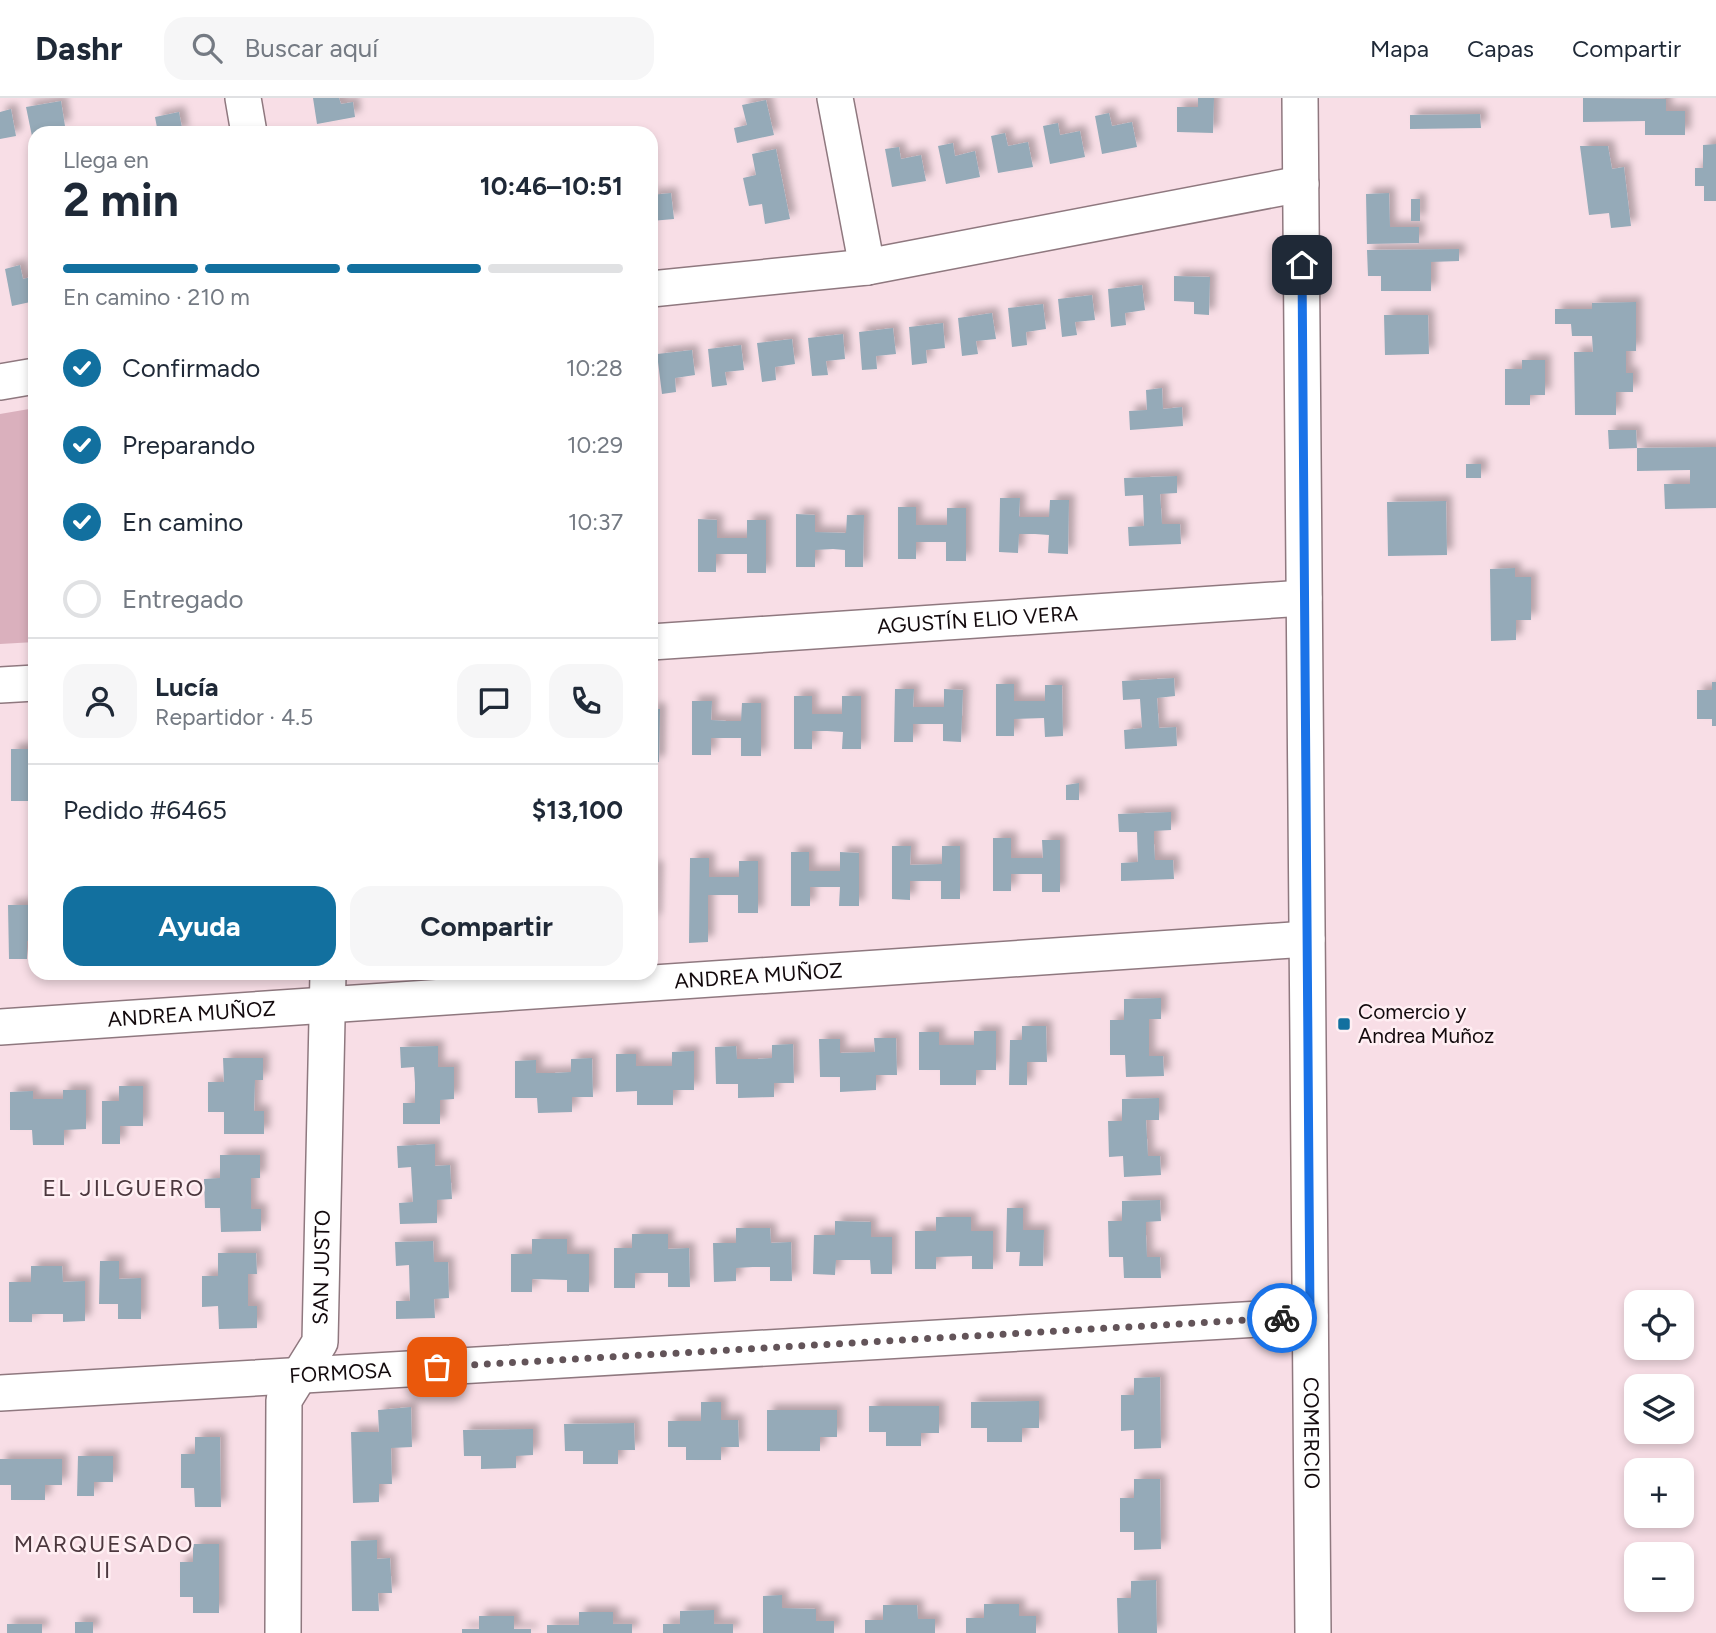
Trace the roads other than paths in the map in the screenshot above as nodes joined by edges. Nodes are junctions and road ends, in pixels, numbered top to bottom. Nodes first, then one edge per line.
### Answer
1 (243, 98) edge
2 (835, 98) edge
3 (1300, 98) edge
4 (248, 126) edge
5 (1301, 184) junction
6 (867, 267) junction
7 (658, 288) edge
8 (28, 377) edge
9 (0, 382) edge
10 (1304, 598) junction
11 (658, 642) edge
12 (28, 683) edge
13 (0, 685) edge
14 (1307, 939) junction
15 (658, 972) edge
16 (504, 980) edge
17 (328, 989) edge
18 (0, 1027) edge
19 (1310, 1316) junction
20 (300, 1375) junction
21 (0, 1393) edge
22 (283, 1633) edge
23 (1313, 1633) edge

1 - 4 street
2 - 6 street
3 - 5 street, COMERCIO
5 - 6 street
5 - 10 street, COMERCIO
6 - 7 street
8 - 9 street
10 - 11 street, AGUSTÍN ELIO VERA
10 - 14 street, COMERCIO
12 - 13 street
14 - 15 street, ANDREA MUÑOZ
14 - 19 street, COMERCIO
16 - 17 street, ANDREA MUÑOZ
17 - 18 street, ANDREA MUÑOZ
17 - 20 street, SAN JUSTO
19 - 20 street, FORMOSA
19 - 23 street, COMERCIO
20 - 21 street, FORMOSA
20 - 22 street, SAN JUSTO

